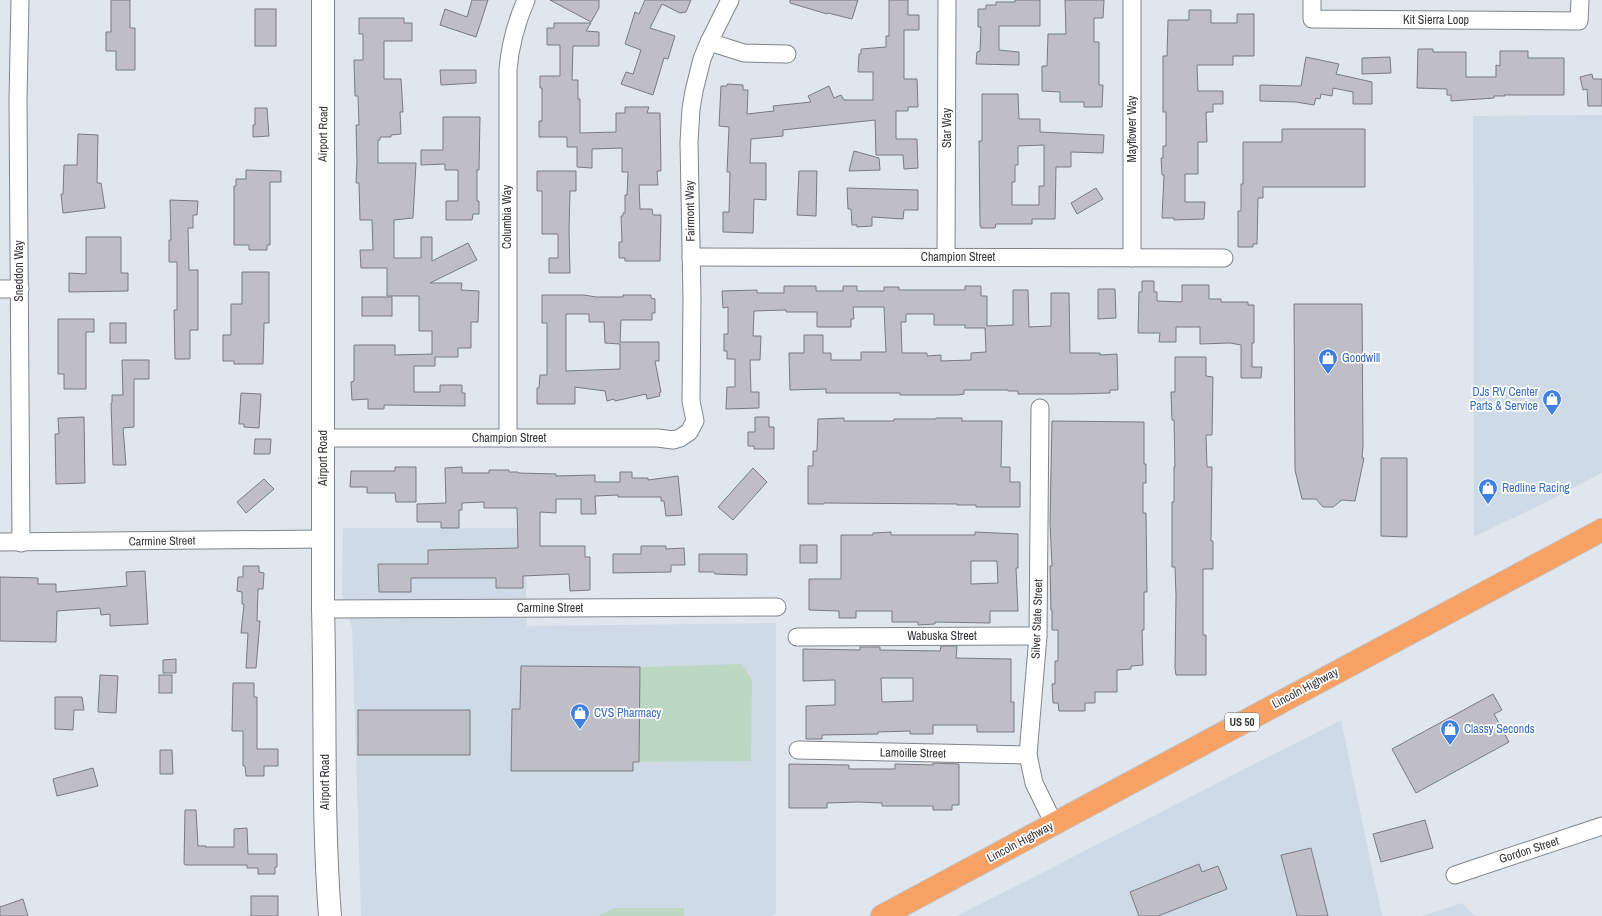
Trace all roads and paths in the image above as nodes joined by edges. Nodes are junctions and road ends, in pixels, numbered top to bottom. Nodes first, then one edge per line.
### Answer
1 (20, 0) edge
2 (323, 0) edge
3 (526, 0) edge
4 (730, 0) edge
5 (947, 0) edge
6 (1132, 0) edge
7 (1312, 0) edge
8 (1580, 0) edge
9 (709, 42) junction
10 (787, 54) dead end
11 (691, 257) junction
12 (946, 257) junction
13 (1132, 258) junction
14 (1224, 258) dead end
15 (0, 289) edge
16 (20, 289) junction
17 (1040, 408) dead end
18 (692, 428) joint
19 (323, 438) junction
20 (508, 438) junction
21 (1602, 530) edge
22 (323, 539) junction
23 (0, 542) edge
24 (21, 543) junction
25 (777, 607) dead end
26 (322, 609) junction
27 (1038, 636) junction
28 (797, 637) dead end
29 (798, 750) dead end
30 (1028, 756) junction
31 (1054, 824) junction
32 (1602, 826) edge
33 (1455, 875) dead end
34 (330, 916) edge
35 (882, 916) edge

1 - 16 street, Sneddon Way
2 - 19 street, Airport Road
3 - 20 street, Columbia Way
4 - 9 street, Fairmont Way
5 - 12 street, Star Way
6 - 13 street, Mayflower Way
7 - 8 street, Kit Sierra Loop
9 - 10 street
9 - 11 street, Fairmont Way
11 - 12 street, Champion Street
11 - 18 street, Fairmont Way
12 - 13 street, Champion Street
13 - 14 street, Champion Street
15 - 16 street
16 - 24 street, Sneddon Way
17 - 27 street, Silver State Street
18 - 20 street, Champion Street
19 - 20 street, Champion Street
19 - 22 street, Airport Road
21 - 31 highway, Lincoln Highway / US 50
22 - 24 street, Carmine Street
22 - 26 street, Airport Road
23 - 24 street, Carmine Street
25 - 26 street, Carmine Street
26 - 34 street, Airport Road
27 - 28 street, Wabuska Street
27 - 30 street, Silver State Street
29 - 30 street, Lamoille Street
30 - 31 street, Silver State Street
31 - 35 highway, Lincoln Highway / US 50
32 - 33 street, Gordon Street

